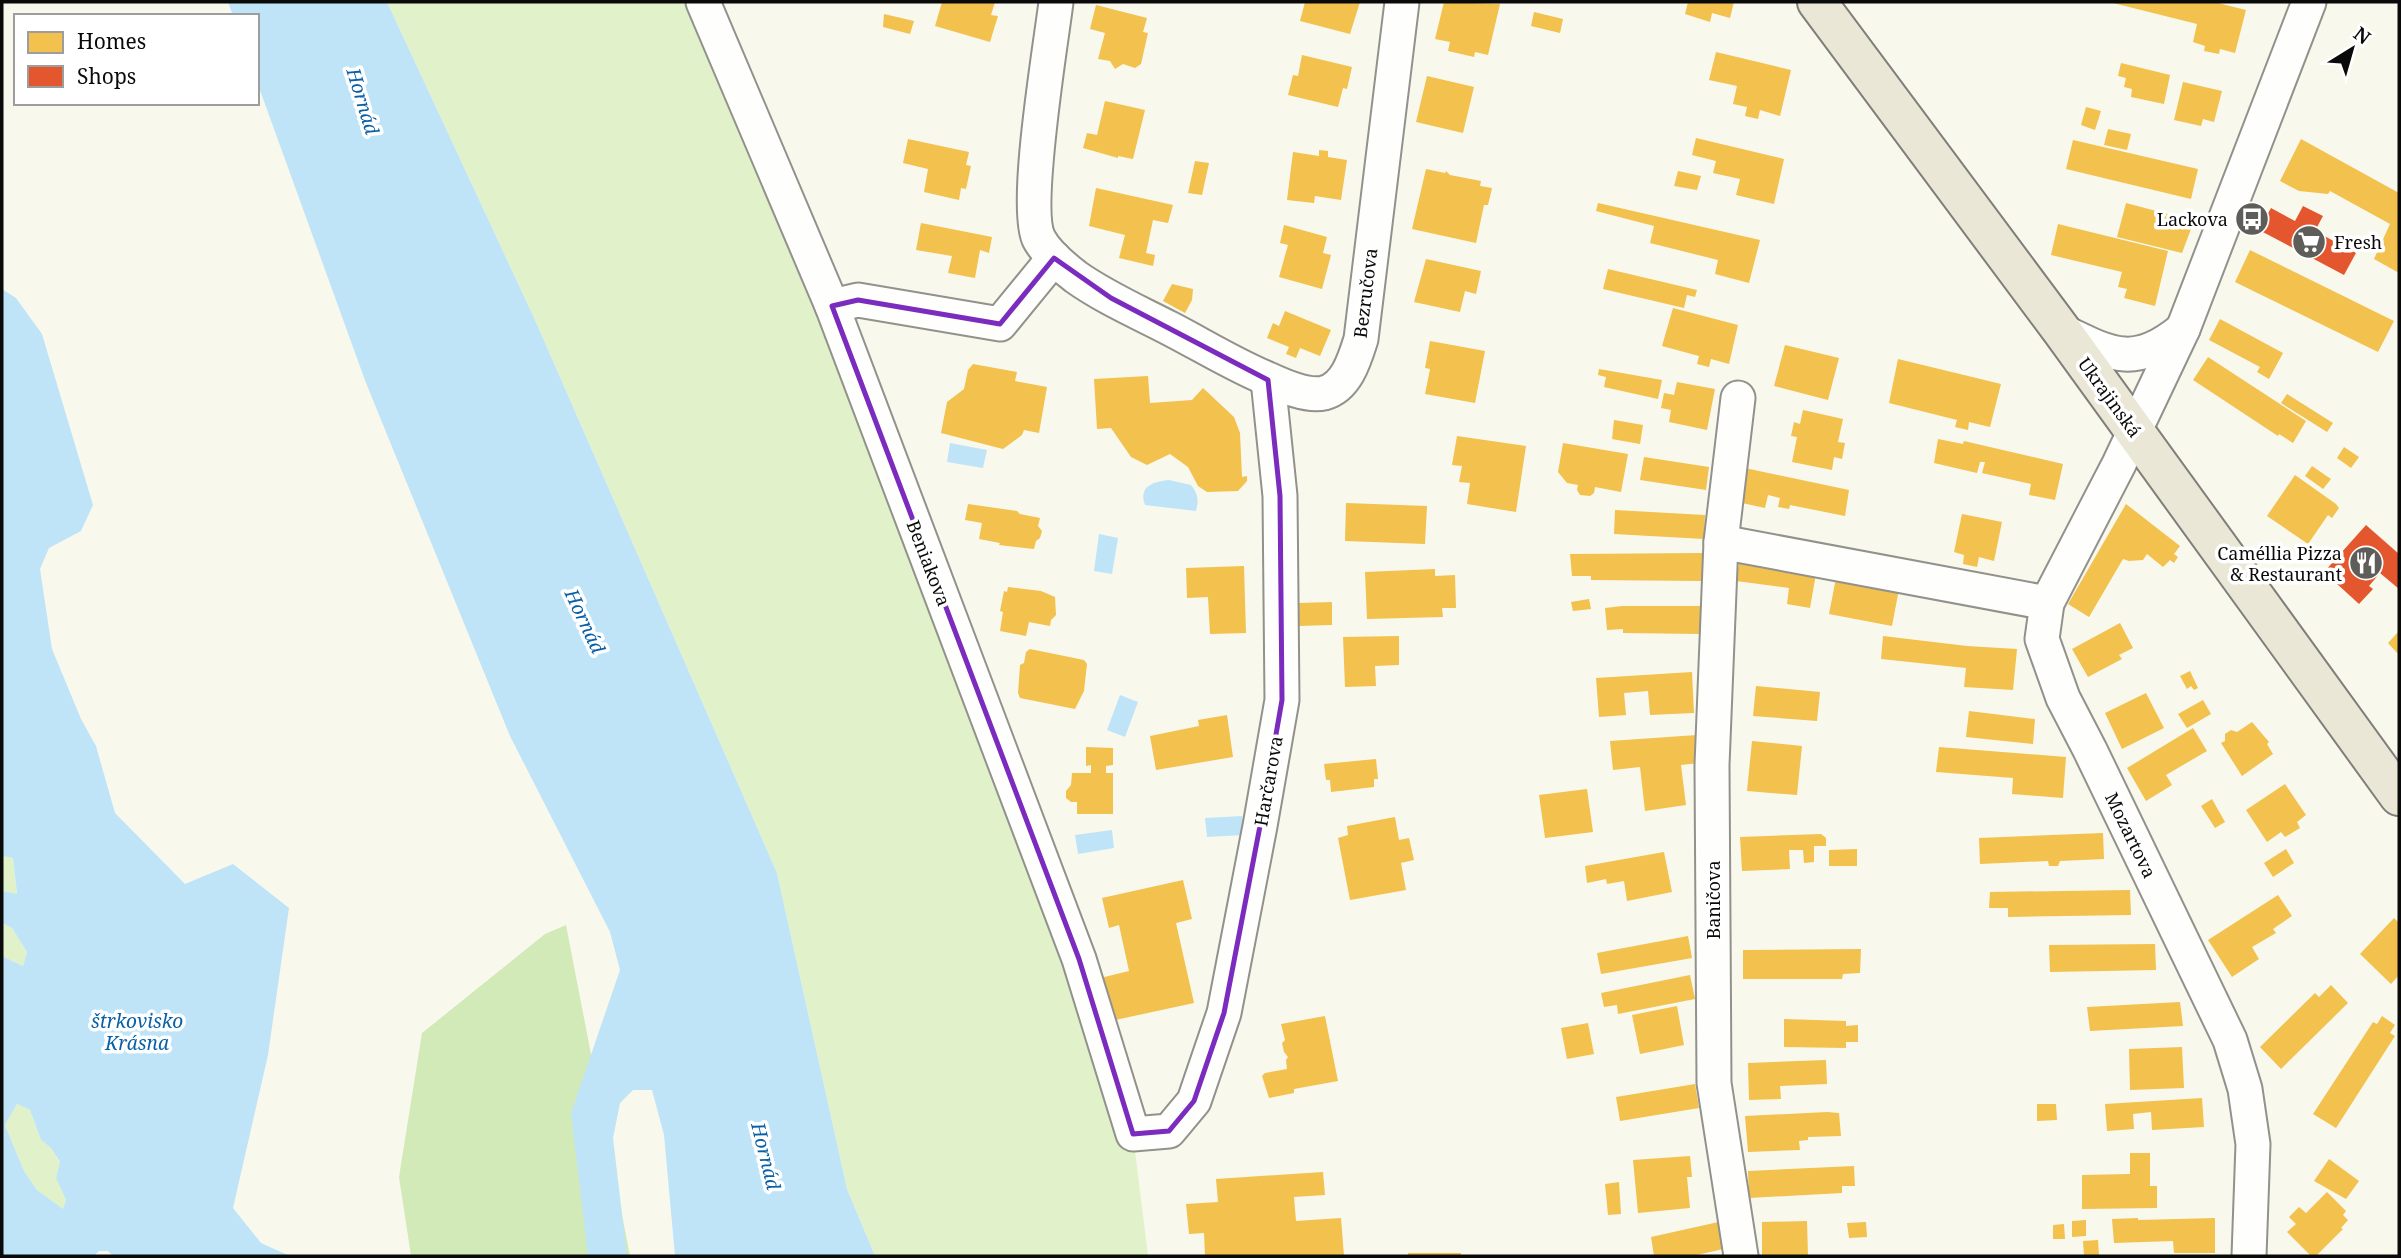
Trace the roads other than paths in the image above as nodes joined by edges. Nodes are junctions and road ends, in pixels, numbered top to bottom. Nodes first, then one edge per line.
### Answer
1 (703, 2) edge
2 (1056, 2) edge
3 (1402, 2) edge
4 (1817, 2) edge
5 (2309, 2) edge
6 (1054, 258) junction
7 (832, 306) junction
8 (2183, 329) junction
9 (2062, 331) junction
10 (1268, 380) junction
11 (1738, 398) dead end
12 (2135, 430) junction
13 (1721, 542) junction
14 (2047, 603) junction
15 (2399, 796) edge
16 (1133, 1134) joint
17 (1741, 1256) edge
18 (2249, 1256) edge

1 - 7 street, Beniakova
2 - 6 street, Bezručova
3 - 10 street, Bezručova
4 - 9 main road, Ukrajinská
5 - 8 street
6 - 7 street
6 - 10 street, Bezručova
7 - 16 street, Beniakova
8 - 9 street
8 - 12 street
9 - 12 main road, Ukrajinská
10 - 16 street, Harčarova
11 - 13 street, Baničova
12 - 14 street, Mozartova
12 - 15 main road, Ukrajinská
13 - 14 street
13 - 17 street, Baničova
14 - 18 street, Mozartova

